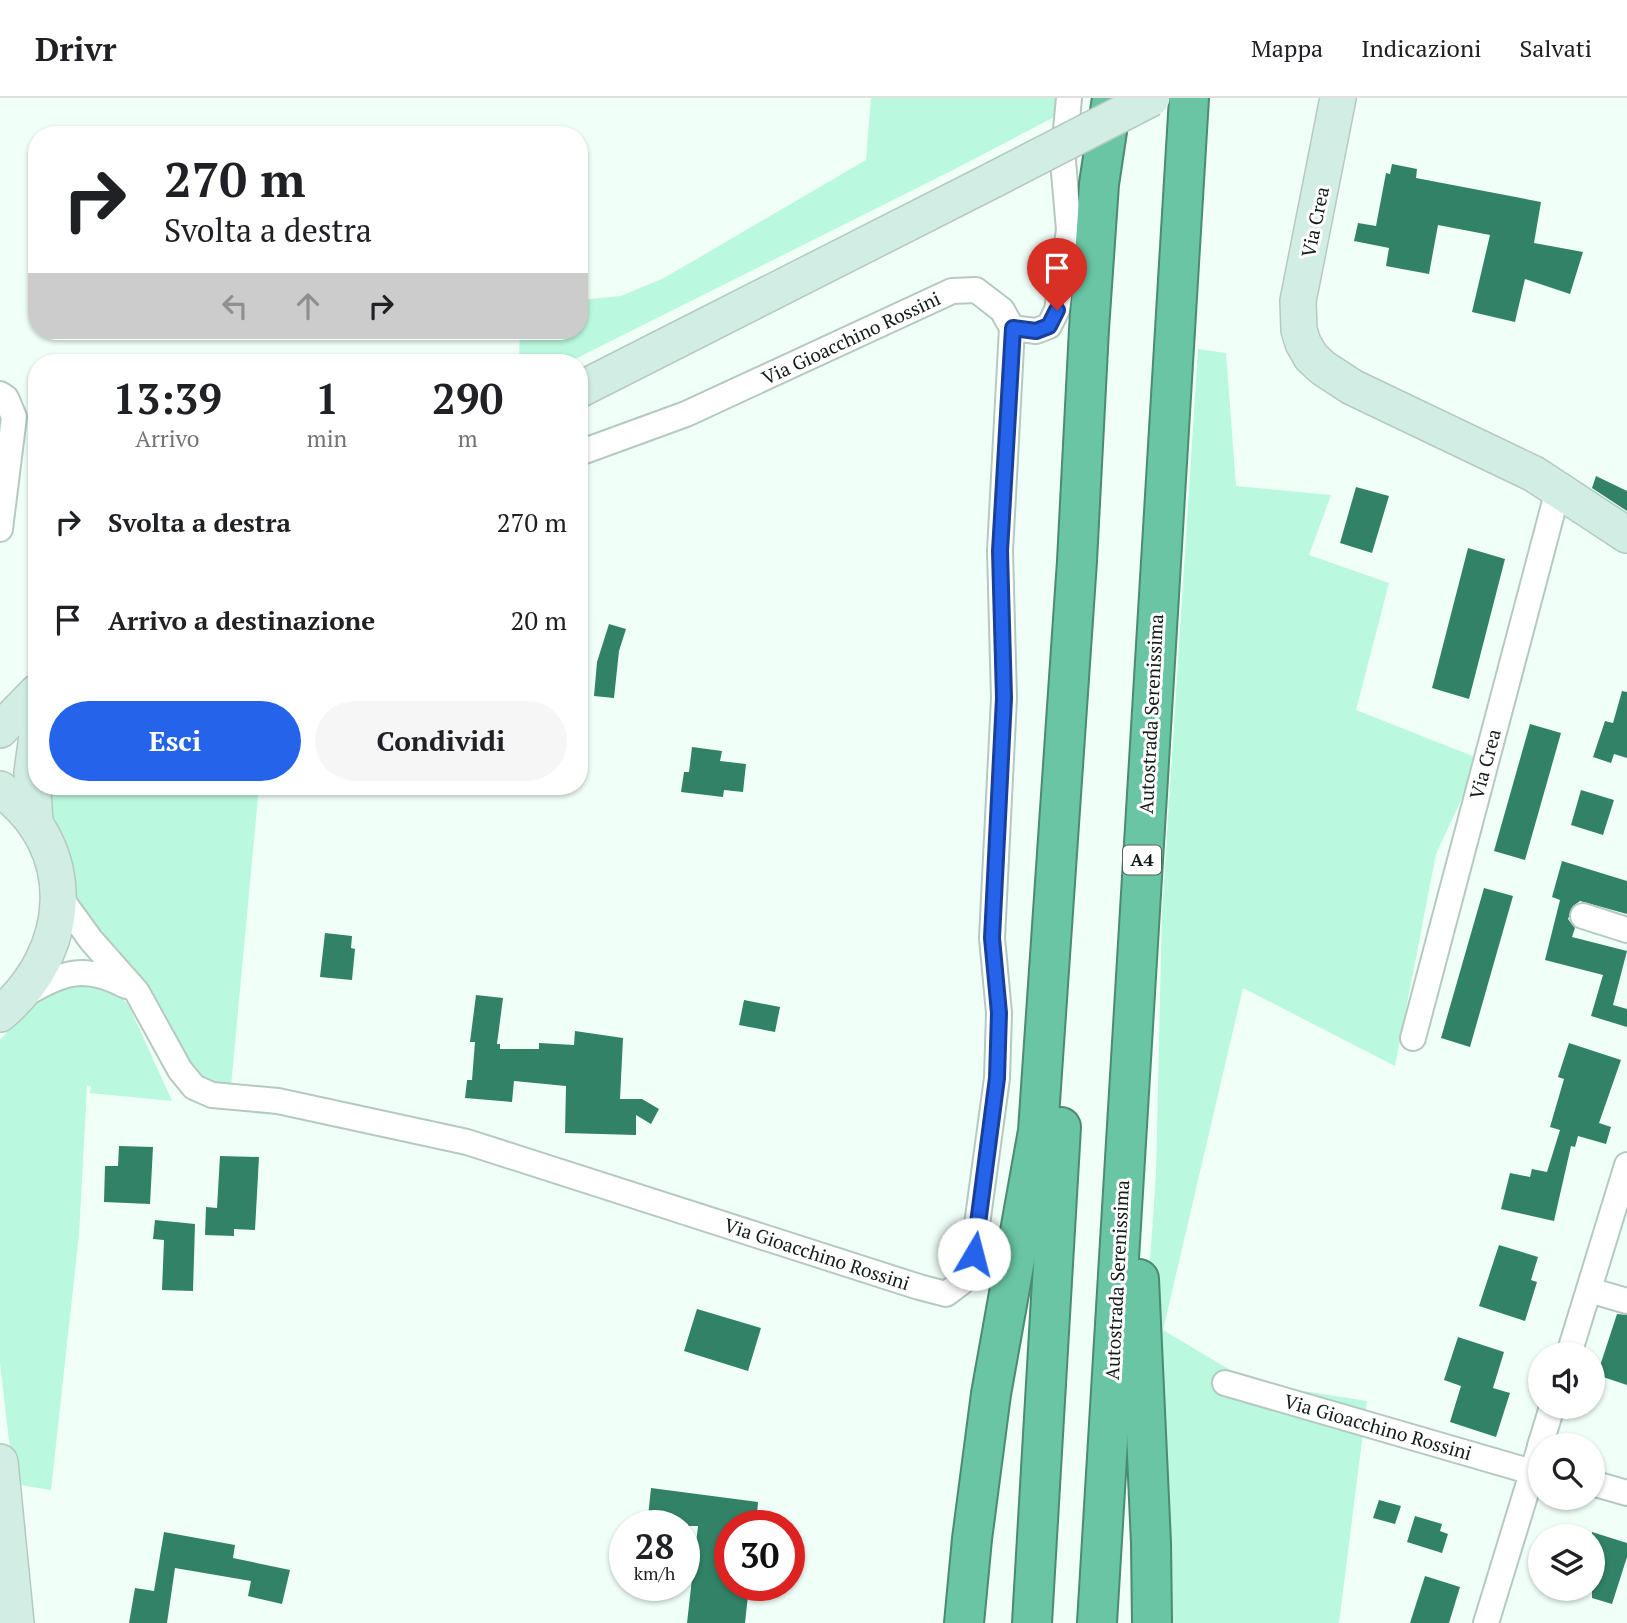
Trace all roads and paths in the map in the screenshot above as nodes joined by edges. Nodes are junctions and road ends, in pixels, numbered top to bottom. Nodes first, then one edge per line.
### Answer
1 (1069, 98) edge
2 (1112, 98) edge
3 (1121, 98) edge
4 (1152, 98) edge
5 (1189, 98) edge
6 (1338, 98) edge
7 (1013, 328) junction
8 (588, 385) edge
9 (0, 394) edge
10 (588, 450) edge
11 (1558, 490) junction
12 (0, 529) edge
13 (1627, 535) edge
14 (28, 701) edge
15 (0, 730) edge
16 (0, 789) edge
17 (33, 795) edge
18 (35, 824) junction
19 (59, 896) junction
20 (1583, 916) dead end
21 (1627, 930) edge
22 (137, 992) junction
23 (9, 1007) edge
24 (1413, 1038) dead end
25 (1130, 1064) junction
26 (1627, 1165) edge
27 (1589, 1290) junction
28 (1627, 1301) edge
29 (1573, 1342) edge
30 (1225, 1383) dead end
31 (1528, 1457) edge
32 (0, 1462) edge
33 (1605, 1487) edge
34 (1528, 1488) edge
35 (1627, 1493) edge
36 (16, 1623) edge
37 (964, 1623) edge
38 (1032, 1623) edge
39 (1097, 1623) edge
40 (1152, 1623) edge
41 (1486, 1623) edge

1 - 7 street
2 - 37 highway
3 - 38 highway
4 - 8 main road, bridge
5 - 25 highway, Autostrada Serenissima / A4
6 - 11 main road, Via Crea
7 - 10 street, Via Gioacchino Rossini
7 - 22 street, Via Gioacchino Rossini
9 - 12 street
11 - 13 main road, Via Crea
11 - 24 street, Via Crea
14 - 15 main road
16 - 18 main road
17 - 18 main road
18 - 19 main road
19 - 22 street, Via Gioacchino Rossini
19 - 23 main road
20 - 21 street
22 - 23 street
25 - 39 highway, Autostrada Serenissima / A4
25 - 40 highway
26 - 27 street
27 - 28 street
27 - 29 street
30 - 31 street, Via Gioacchino Rossini
32 - 36 main road
33 - 35 street
34 - 41 street

